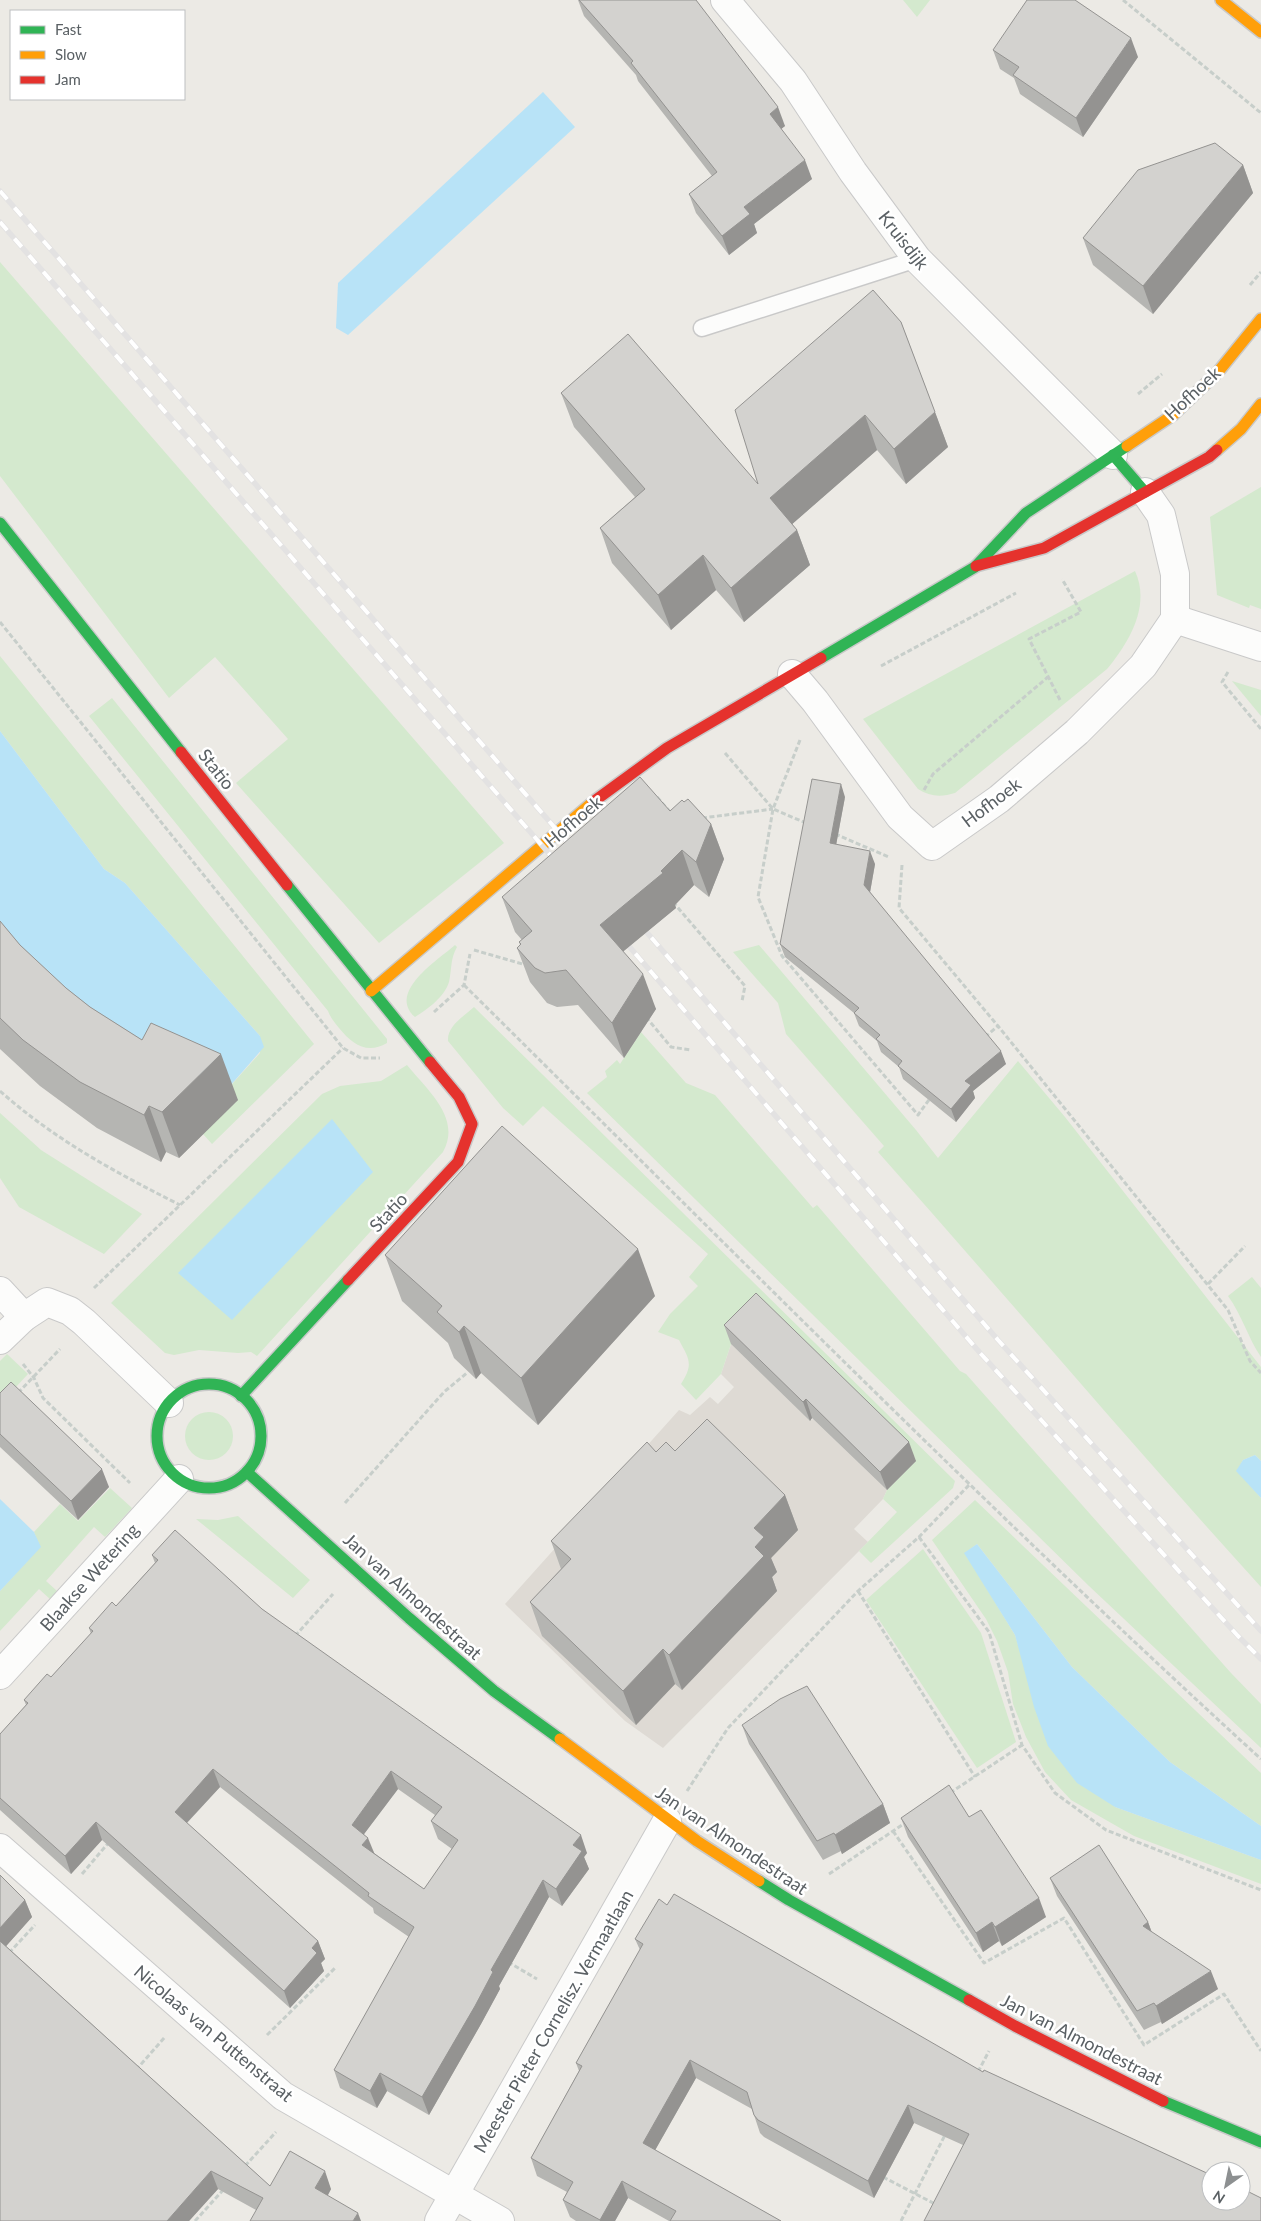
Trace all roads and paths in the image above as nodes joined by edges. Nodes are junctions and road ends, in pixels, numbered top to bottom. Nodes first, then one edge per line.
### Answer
1 (725, 0) edge
2 (1123, 0) edge
3 (1221, 0) edge
4 (1261, 32) edge
5 (1261, 113) edge
6 (917, 259) junction
7 (1261, 319) edge
8 (702, 328) dead end
9 (1261, 404) edge
10 (1112, 455) junction
11 (1145, 492) junction
12 (0, 523) edge
13 (1044, 548) junction
14 (975, 567) junction
15 (1022, 590) dead end
16 (1175, 619) junction
17 (0, 622) edge
18 (1253, 645) edge
19 (873, 670) dead end
20 (792, 674) junction
21 (1048, 676) junction
22 (815, 702) junction
23 (1261, 729) edge
24 (1077, 732) junction
25 (733, 748) dead end
26 (652, 791) edge
27 (773, 809) junction
28 (672, 813) edge
29 (697, 818) edge
30 (810, 824) edge
31 (914, 830) junction
32 (828, 832) edge
33 (902, 862) junction
34 (671, 900) dead end
35 (471, 949) dead end
36 (529, 970) edge
37 (371, 991) junction
38 (742, 1001) dead end
39 (645, 1017) dead end
40 (998, 1026) junction
41 (408, 1035) junction
42 (984, 1039) edge
43 (343, 1048) junction
44 (691, 1050) dead end
45 (0, 1091) edge
46 (934, 1094) edge
47 (180, 1205) junction
48 (1246, 1246) dead end
49 (1208, 1284) junction
50 (0, 1291) edge
51 (24, 1317) junction
52 (77, 1317) junction
53 (1, 1339) edge
54 (468, 1372) edge
55 (1261, 1373) edge
56 (34, 1378) junction
57 (241, 1396) junction
58 (13, 1398) edge
59 (170, 1403) junction
60 (247, 1472) junction
61 (179, 1479) junction
62 (970, 1484) junction
63 (345, 1503) dead end
64 (154, 1506) junction
65 (919, 1537) junction
66 (356, 1570) junction
67 (858, 1592) junction
68 (290, 1641) edge
69 (0, 1675) edge
70 (1022, 1745) junction
71 (1261, 1759) edge
72 (975, 1777) junction
73 (942, 1798) edge
74 (909, 1820) edge
75 (667, 1821) junction
76 (893, 1831) junction
77 (111, 1840) edge
78 (0, 1848) edge
79 (829, 1874) dead end
80 (1261, 1890) edge
81 (59, 1900) junction
82 (6, 1956) edge
83 (501, 1958) edge
84 (335, 1968) dead end
85 (567, 1996) junction
86 (187, 2012) junction
87 (1005, 2019) junction
88 (1261, 2052) edge
89 (242, 2060) junction
90 (976, 2075) edge
91 (130, 2078) edge
92 (300, 2106) junction
93 (945, 2134) edge
94 (1261, 2142) edge
95 (241, 2171) edge
96 (881, 2176) edge
97 (228, 2185) edge
98 (915, 2194) junction
99 (454, 2195) junction
100 (938, 2206) edge
101 (195, 2221) edge
102 (440, 2221) edge
103 (500, 2221) edge
104 (901, 2221) edge

1 - 6 street, Kruisdijk
2 - 5 path
3 - 4 street
6 - 8 lane
6 - 10 street, Kruisdijk
7 - 10 street, Hofhoek
9 - 11 street, Hofhoek
10 - 11 street
10 - 14 street, Hofhoek
11 - 13 street, Hofhoek
11 - 16 street
12 - 37 street, Statio
13 - 14 street, Hofhoek
13 - 21 path
14 - 20 street, Hofhoek
15 - 19 path
16 - 18 street
16 - 24 street, Hofhoek
17 - 43 path
18 - 23 path
20 - 22 street, Hofhoek
20 - 37 street, Hofhoek
21 - 24 path
21 - 31 path
22 - 27 path
22 - 31 street, Hofhoek
24 - 31 street, Hofhoek
25 - 27 path
26 - 28 path
27 - 29 path
27 - 30 path
27 - 46 path
31 - 33 path
32 - 33 path
33 - 40 path
34 - 38 path
35 - 36 path
37 - 41 street, Statio
39 - 44 path
40 - 42 path
40 - 49 path
41 - 43 path
41 - 57 street, Statio
41 - 62 path
43 - 47 path
45 - 47 path
47 - 52 path
48 - 49 path
49 - 55 path
50 - 51 street
51 - 52 street
51 - 53 street
52 - 56 path
52 - 59 street
53 - 56 path
54 - 63 path
56 - 58 path
56 - 64 path
57 - 59 street
57 - 60 street
59 - 61 street
60 - 61 street
60 - 66 street, Jan van Almondestraat
61 - 64 street, Blaakse Wetering
62 - 65 path
62 - 71 path
64 - 69 street, Blaakse Wetering
65 - 67 path
65 - 70 path
66 - 68 path
66 - 75 street, Jan van Almondestraat
67 - 72 path
67 - 75 path
70 - 72 path
70 - 80 path
72 - 73 path
74 - 76 path
75 - 85 street, Meester Pieter Cornelisz. Vermaatlaan
75 - 87 street, Jan van Almondestraat
76 - 79 path
76 - 88 path
77 - 81 path
78 - 81 street, Nicolaas van Puttenstraat
81 - 82 path
81 - 86 street, Nicolaas van Puttenstraat
83 - 85 path
84 - 89 path
85 - 99 street, Meester Pieter Cornelisz. Vermaatlaan
86 - 89 street, Nicolaas van Puttenstraat
86 - 91 path
87 - 90 path
87 - 94 street, Jan van Almondestraat
89 - 92 street, Nicolaas van Puttenstraat
92 - 95 path
92 - 99 street, Nicolaas van Puttenstraat
93 - 98 path
96 - 98 path
97 - 101 path
98 - 100 path
98 - 104 path
99 - 102 street, Meester Pieter Cornelisz. Vermaatlaan
99 - 103 street, Nicolaas van Puttenstraat

